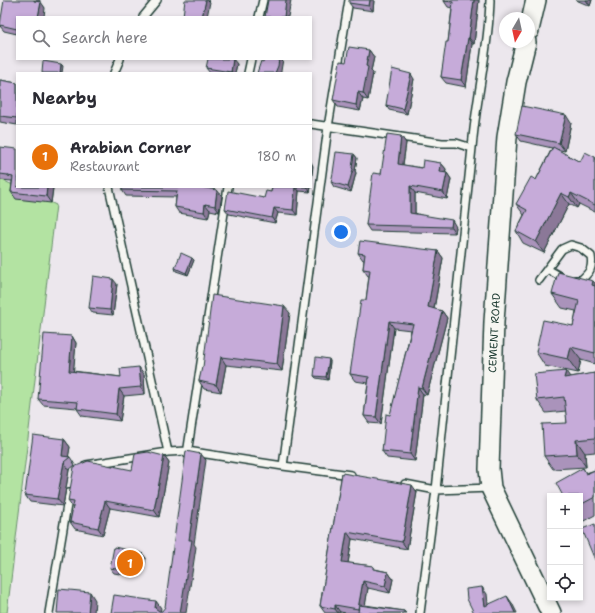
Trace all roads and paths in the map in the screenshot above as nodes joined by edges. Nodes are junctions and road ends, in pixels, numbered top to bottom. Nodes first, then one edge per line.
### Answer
1 (157, 0) edge
2 (263, 0) edge
3 (349, 0) edge
4 (490, 0) edge
5 (536, 0) edge
6 (533, 12) edge
7 (144, 16) edge
8 (259, 16) edge
9 (524, 48) edge
10 (120, 60) edge
11 (251, 60) edge
12 (114, 72) edge
13 (248, 72) edge
14 (312, 124) edge
15 (328, 127) junction
16 (472, 148) junction
17 (109, 188) edge
18 (228, 188) edge
19 (547, 269) junction
20 (539, 280) dead end
21 (168, 452) junction
22 (186, 455) junction
23 (283, 466) junction
24 (80, 467) edge
25 (362, 477) edge
26 (71, 482) edge
27 (401, 483) edge
28 (491, 488) junction
29 (436, 490) junction
30 (49, 613) edge
31 (420, 613) edge
32 (551, 613) edge

1 - 7 lane
2 - 8 lane
3 - 15 lane
4 - 16 lane
5 - 6 main road
9 - 28 main road, CEMENT ROAD
10 - 12 lane
11 - 13 lane
14 - 15 lane
15 - 16 lane
15 - 23 lane
16 - 29 lane
17 - 21 lane
18 - 22 lane
19 - 19 lane
19 - 20 lane
21 - 22 lane
21 - 24 lane
22 - 23 lane
23 - 25 lane
26 - 30 lane
27 - 29 lane
28 - 29 lane
28 - 32 main road, CEMENT ROAD
29 - 31 lane

